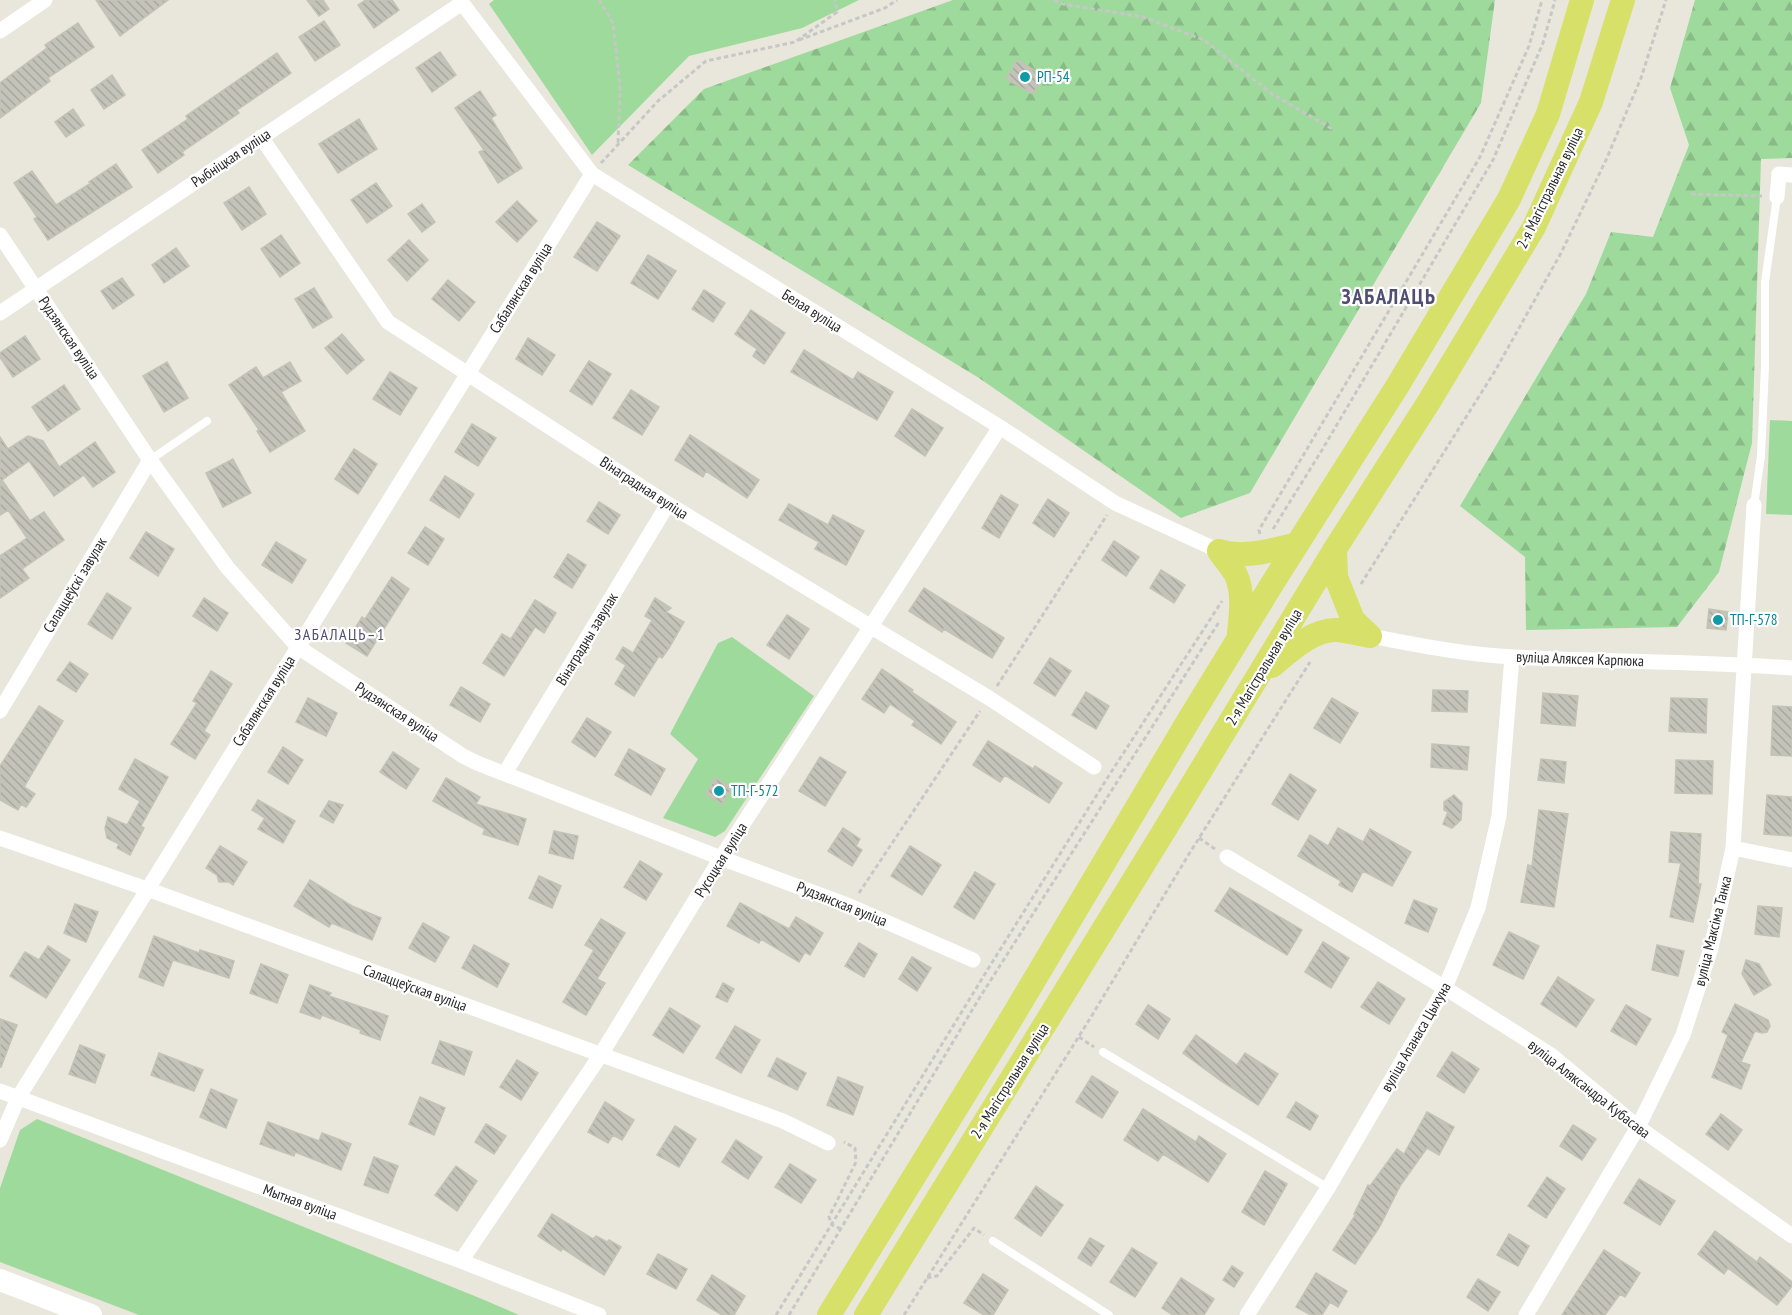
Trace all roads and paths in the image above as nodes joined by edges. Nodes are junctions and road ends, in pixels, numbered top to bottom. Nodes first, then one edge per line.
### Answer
1 (45, 0) edge
2 (599, 0) edge
3 (835, 0) edge
4 (897, 0) edge
5 (1054, 0) edge
6 (1542, 0) edge
7 (1555, 0) edge
8 (1582, 0) edge
9 (1623, 0) edge
10 (1666, 0) edge
11 (462, 3) joint
12 (0, 31) edge
13 (795, 42) junction
14 (1334, 130) dead end
15 (261, 137) junction
16 (618, 145) junction
17 (592, 174) junction
18 (1792, 175) edge
19 (1692, 194) dead end
20 (1777, 196) junction
21 (0, 235) edge
22 (36, 289) junction
23 (0, 313) edge
24 (468, 373) junction
25 (207, 421) dead end
26 (1000, 427) junction
27 (150, 460) junction
28 (668, 504) junction
29 (1754, 505) joint
30 (1267, 544) junction
31 (1298, 544) junction
32 (1335, 549) junction
33 (1219, 551) junction
34 (1356, 588) dead end
35 (1240, 591) junction
36 (1217, 625) dead end
37 (870, 627) junction
38 (1370, 636) junction
39 (1239, 639) junction
40 (298, 647) junction
41 (1512, 657) junction
42 (1313, 658) dead end
43 (1744, 664) junction
44 (1792, 668) edge
45 (1258, 678) junction
46 (0, 711) edge
47 (1094, 767) dead end
48 (505, 773) junction
49 (0, 838) edge
50 (1199, 838) junction
51 (1733, 848) junction
52 (1227, 856) joint
53 (721, 858) junction
54 (1792, 860) edge
55 (147, 889) junction
56 (972, 960) dead end
57 (1445, 988) junction
58 (1078, 1037) junction
59 (1103, 1052) joint
60 (600, 1056) junction
61 (0, 1091) edge
62 (18, 1098) junction
63 (1638, 1127) junction
64 (0, 1140) edge
65 (828, 1143) joint
66 (1328, 1188) junction
67 (832, 1225) junction
68 (841, 1229) junction
69 (1792, 1236) edge
70 (993, 1241) joint
71 (460, 1262) junction
72 (927, 1278) junction
73 (0, 1280) edge
74 (91, 1315) edge
75 (599, 1315) edge
76 (776, 1315) edge
77 (789, 1315) edge
78 (829, 1315) edge
79 (866, 1315) edge
80 (904, 1315) edge
81 (1109, 1315) edge
82 (1247, 1315) edge
83 (1526, 1315) edge

1 - 12 street
2 - 16 path
3 - 13 path
4 - 13 path
5 - 14 path
6 - 30 path
7 - 30 path
8 - 31 main road, 2-я Магістральная вуліца
9 - 32 main road, 2-я Магістральная вуліца
10 - 34 path
11 - 15 street, Рыбніцкая вуліца
11 - 17 street, Белая вуліца
13 - 16 path
15 - 22 street, Рыбніцкая вуліца
15 - 24 street, Вінаградная вуліца
16 - 17 path
17 - 24 street, Сабалянская вуліца
17 - 26 street, Белая вуліца
18 - 20 street
19 - 20 path
20 - 29 lane
21 - 22 street, Рудзянская вуліца
22 - 23 street, Рыбніцкая вуліца
22 - 27 street, Рудзянская вуліца
24 - 28 street, Вінаградная вуліца
24 - 40 street, Сабалянская вуліца
25 - 27 lane
26 - 33 street, Белая вуліца
26 - 37 street, Русоцкая вуліца
27 - 40 street, Рудзянская вуліца
27 - 46 street, Салаццеўскі завулак
28 - 37 street, Вінаградная вуліца
28 - 48 street, Вінаградны завулак
29 - 43 street, вуліца Максіма Танка
30 - 31 main road
30 - 33 main road
31 - 39 main road, 2-я Магістральная вуліца
32 - 38 main road
32 - 45 main road, 2-я Магістральная вуліца
33 - 35 main road
35 - 39 main road
35 - 67 path
36 - 68 path
37 - 47 street, Вінаградная вуліца
37 - 53 street, Русоцкая вуліца
38 - 41 street, вуліца Аляксея Карпюка
38 - 45 main road
39 - 78 main road, 2-я Магістральная вуліца
40 - 48 street, Рудзянская вуліца
40 - 55 street, Сабалянская вуліца
41 - 43 street, вуліца Аляксея Карпюка
41 - 57 street, вуліца Апанаса Цыхуна
42 - 50 path
43 - 44 street, вуліца Аляксея Карпюка
43 - 51 street, вуліца Максіма Танка
45 - 79 main road, 2-я Магістральная вуліца
48 - 53 street, Рудзянская вуліца
49 - 55 street, Салаццеўская вуліца
50 - 52 path
50 - 58 path
51 - 54 street
51 - 63 street, вуліца Максіма Танка
52 - 57 street, вуліца Аляксандра Кубасава
53 - 56 street, Рудзянская вуліца
53 - 60 street, Русоцкая вуліца
55 - 60 street, Салаццеўская вуліца
55 - 62 street, Сабалянская вуліца
57 - 63 street, вуліца Аляксандра Кубасава
57 - 66 street, вуліца Апанаса Цыхуна
58 - 59 path
58 - 72 path
59 - 66 lane
60 - 65 street, Салаццеўская вуліца
60 - 71 street, Русоцкая вуліца
61 - 62 street, Мытная вуліца
62 - 64 street, Сабалянская вуліца
62 - 71 street, Мытная вуліца
63 - 69 street, вуліца Аляксандра Кубасава
63 - 83 street, вуліца Максіма Танка
65 - 67 path
66 - 82 street, вуліца Апанаса Цыхуна
67 - 68 path
67 - 76 path
68 - 77 path
70 - 72 path
70 - 81 lane
71 - 75 street, Мытная вуліца
72 - 80 path
73 - 74 street

